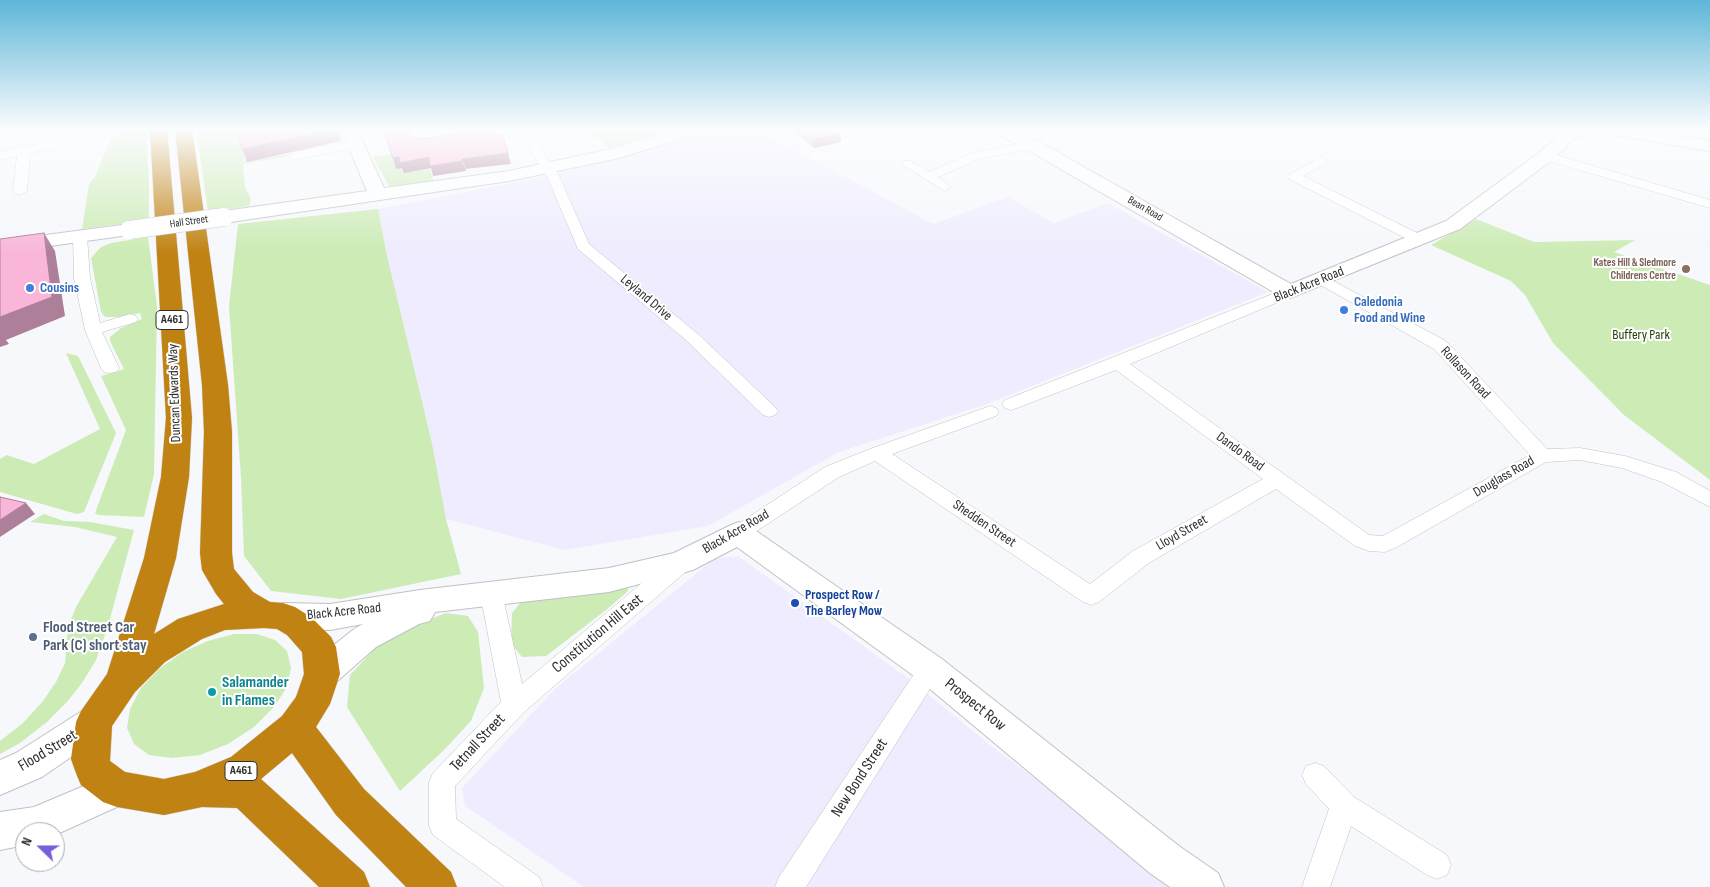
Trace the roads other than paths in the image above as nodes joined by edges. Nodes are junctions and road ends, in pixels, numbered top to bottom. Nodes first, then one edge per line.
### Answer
1 (22, 170) edge
2 (161, 170) edge
3 (189, 170) edge
4 (367, 170) edge
5 (535, 170) edge
6 (549, 170) edge
7 (919, 170) edge
8 (943, 170) edge
9 (1077, 170) edge
10 (1303, 170) edge
11 (1527, 170) edge
12 (1595, 170) edge
13 (930, 176) junction
14 (945, 187) dead end
15 (20, 191) dead end
16 (378, 196) junction
17 (1710, 204) edge
18 (80, 236) junction
19 (1420, 240) junction
20 (0, 247) edge
21 (1322, 280) junction
22 (1290, 292) junction
23 (130, 319) dead end
24 (94, 330) junction
25 (1118, 363) junction
26 (110, 368) dead end
27 (1011, 404) dead end
28 (769, 411) dead end
29 (990, 412) dead end
30 (877, 453) junction
31 (1542, 456) junction
32 (1278, 479) junction
33 (1710, 500) edge
34 (739, 533) junction
35 (1362, 541) joint
36 (682, 562) junction
37 (478, 595) junction
38 (1091, 596) joint
39 (273, 616) junction
40 (930, 669) junction
41 (322, 674) junction
42 (122, 681) junction
43 (514, 705) junction
44 (94, 722) junction
45 (295, 728) junction
46 (1315, 774) dead end
47 (0, 778) edge
48 (117, 789) junction
49 (198, 790) junction
50 (1344, 806) junction
51 (0, 832) edge
52 (1437, 864) dead end
53 (349, 887) edge
54 (436, 887) edge
55 (529, 887) edge
56 (789, 887) edge
57 (1204, 887) edge
58 (1316, 887) edge

1 - 15 street
2 - 42 highway, Duncan Edwards Way / A461
3 - 39 highway, A461
4 - 16 street
5 - 16 street, Hall Street
6 - 28 street, Leyland Drive
7 - 13 street
8 - 13 street
9 - 22 street, Bean Road
10 - 19 street
11 - 19 street, Black Acre Road
12 - 17 street
13 - 14 street
16 - 18 street, Hall Street, bridge
18 - 20 street, Hall Street
18 - 24 street
19 - 21 street, Black Acre Road
21 - 22 street, Black Acre Road
21 - 31 street, Rollason Road
22 - 25 street, Black Acre Road
23 - 24 street
24 - 26 street
25 - 27 street, Black Acre Road
25 - 32 street, Dando Road
29 - 30 street, Black Acre Road
30 - 34 street, Black Acre Road
30 - 38 street, Shedden Street
31 - 33 street, Douglass Road
31 - 35 street, Douglass Road
32 - 35 street, Dando Road
32 - 38 street, Lloyd Street
34 - 36 street, Black Acre Road
34 - 40 street, Prospect Row
36 - 37 street, Black Acre Road
36 - 43 street, Constitution Hill East
37 - 39 street, Black Acre Road
37 - 41 street, Black Acre Road
37 - 43 street
39 - 41 highway, A461
39 - 42 highway, A461
40 - 56 street, New Bond Street
40 - 57 street, Prospect Row
41 - 45 highway, A461
42 - 44 highway, A461
43 - 55 street, Tetnall Street
44 - 47 street, Flood Street
44 - 48 highway, A461
45 - 49 highway, A461
45 - 54 highway
46 - 50 street
48 - 49 highway, A461
48 - 51 street
49 - 53 highway, A461
50 - 52 street
50 - 58 street

